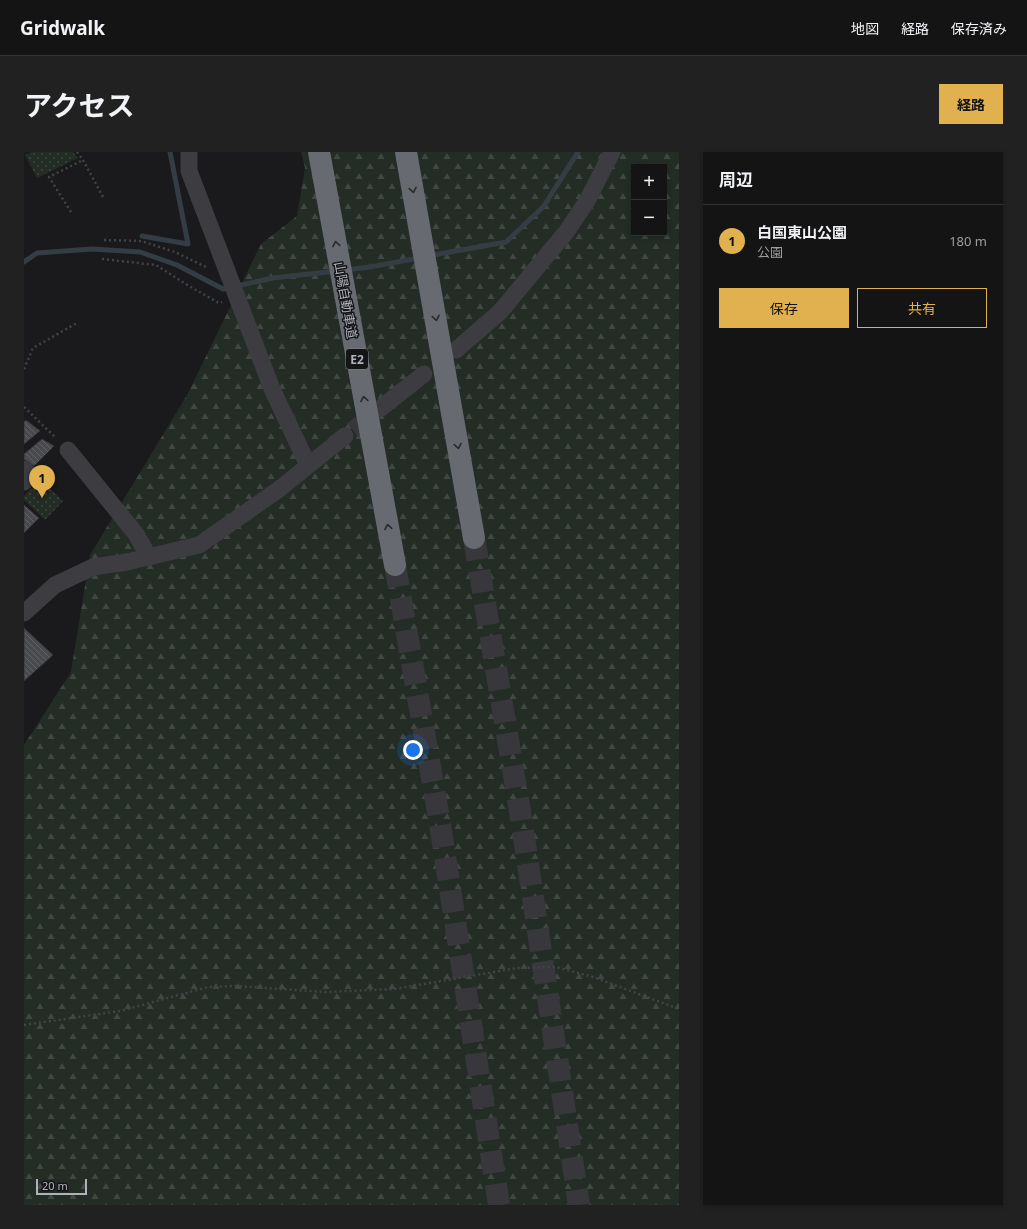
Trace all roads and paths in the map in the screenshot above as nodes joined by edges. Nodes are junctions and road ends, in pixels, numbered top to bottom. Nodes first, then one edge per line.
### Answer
1 (77, 152) edge
2 (189, 152) edge
3 (319, 152) edge
4 (406, 152) edge
5 (612, 152) edge
6 (83, 160) junction
7 (103, 197) dead end
8 (71, 212) dead end
9 (104, 240) dead end
10 (102, 259) dead end
11 (226, 268) junction
12 (238, 300) junction
13 (77, 323) dead end
14 (456, 350) dead end
15 (24, 369) edge
16 (424, 374) dead end
17 (24, 407) edge
18 (381, 408) tunnel mouth
19 (345, 436) tunnel mouth
20 (68, 450) joint
21 (308, 465) junction
22 (24, 469) edge
23 (24, 482) edge
24 (474, 538) tunnel mouth
25 (150, 557) junction
26 (395, 565) tunnel mouth
27 (24, 613) edge
28 (679, 1010) edge
29 (24, 1025) edge

1 - 6 path
2 - 11 street
26 -> 3 highway, 山陽自動車道 / E2
4 -> 24 highway
5 - 14 street
6 - 7 path
6 - 8 path
9 - 11 path
10 - 12 path
11 - 12 street
12 - 21 street
13 - 15 path
16 - 18 street
17 - 20 path
19 - 21 street
20 - 25 street
21 - 25 street
22 - 23 street
25 - 27 street
28 - 29 path

